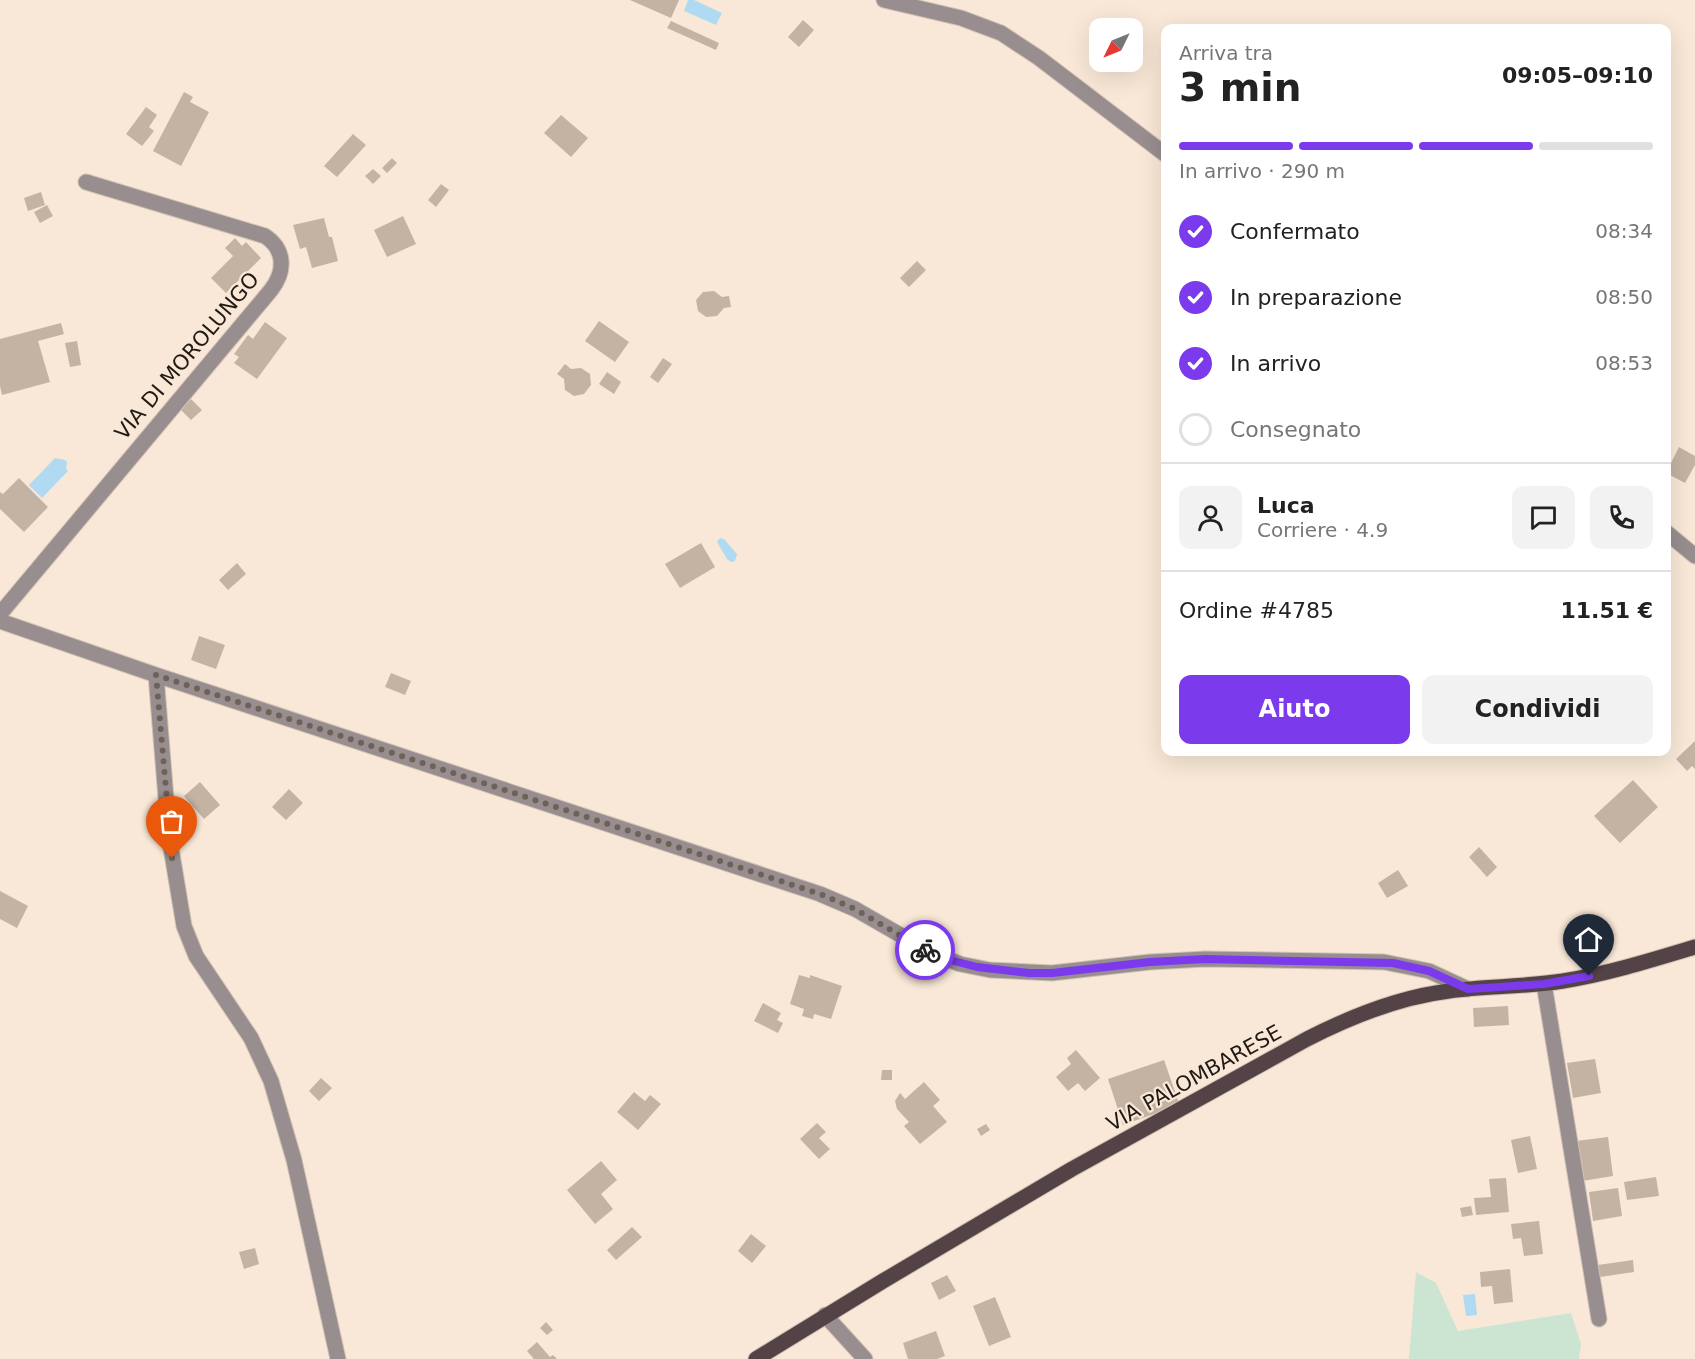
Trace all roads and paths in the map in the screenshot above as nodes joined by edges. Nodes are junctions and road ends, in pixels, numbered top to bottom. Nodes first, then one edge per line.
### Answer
1 (884, 0) edge
2 (1161, 150) edge
3 (86, 182) dead end
4 (1671, 536) edge
5 (1695, 556) edge
6 (0, 614) edge
7 (0, 621) edge
8 (156, 675) junction
9 (1695, 946) edge
10 (1544, 984) junction
11 (1468, 989) junction
12 (825, 1315) junction
13 (1599, 1319) dead end
14 (338, 1359) edge
15 (756, 1359) edge
16 (866, 1359) edge

1 - 2 street
3 - 6 street, VIA DI MOROLUNGO
4 - 5 street
7 - 8 street
8 - 11 street
8 - 14 street
9 - 10 main road, VIA PALOMBARESE
10 - 11 main road, VIA PALOMBARESE
10 - 13 street
11 - 12 main road, VIA PALOMBARESE
12 - 15 main road, VIA PALOMBARESE
12 - 16 street

